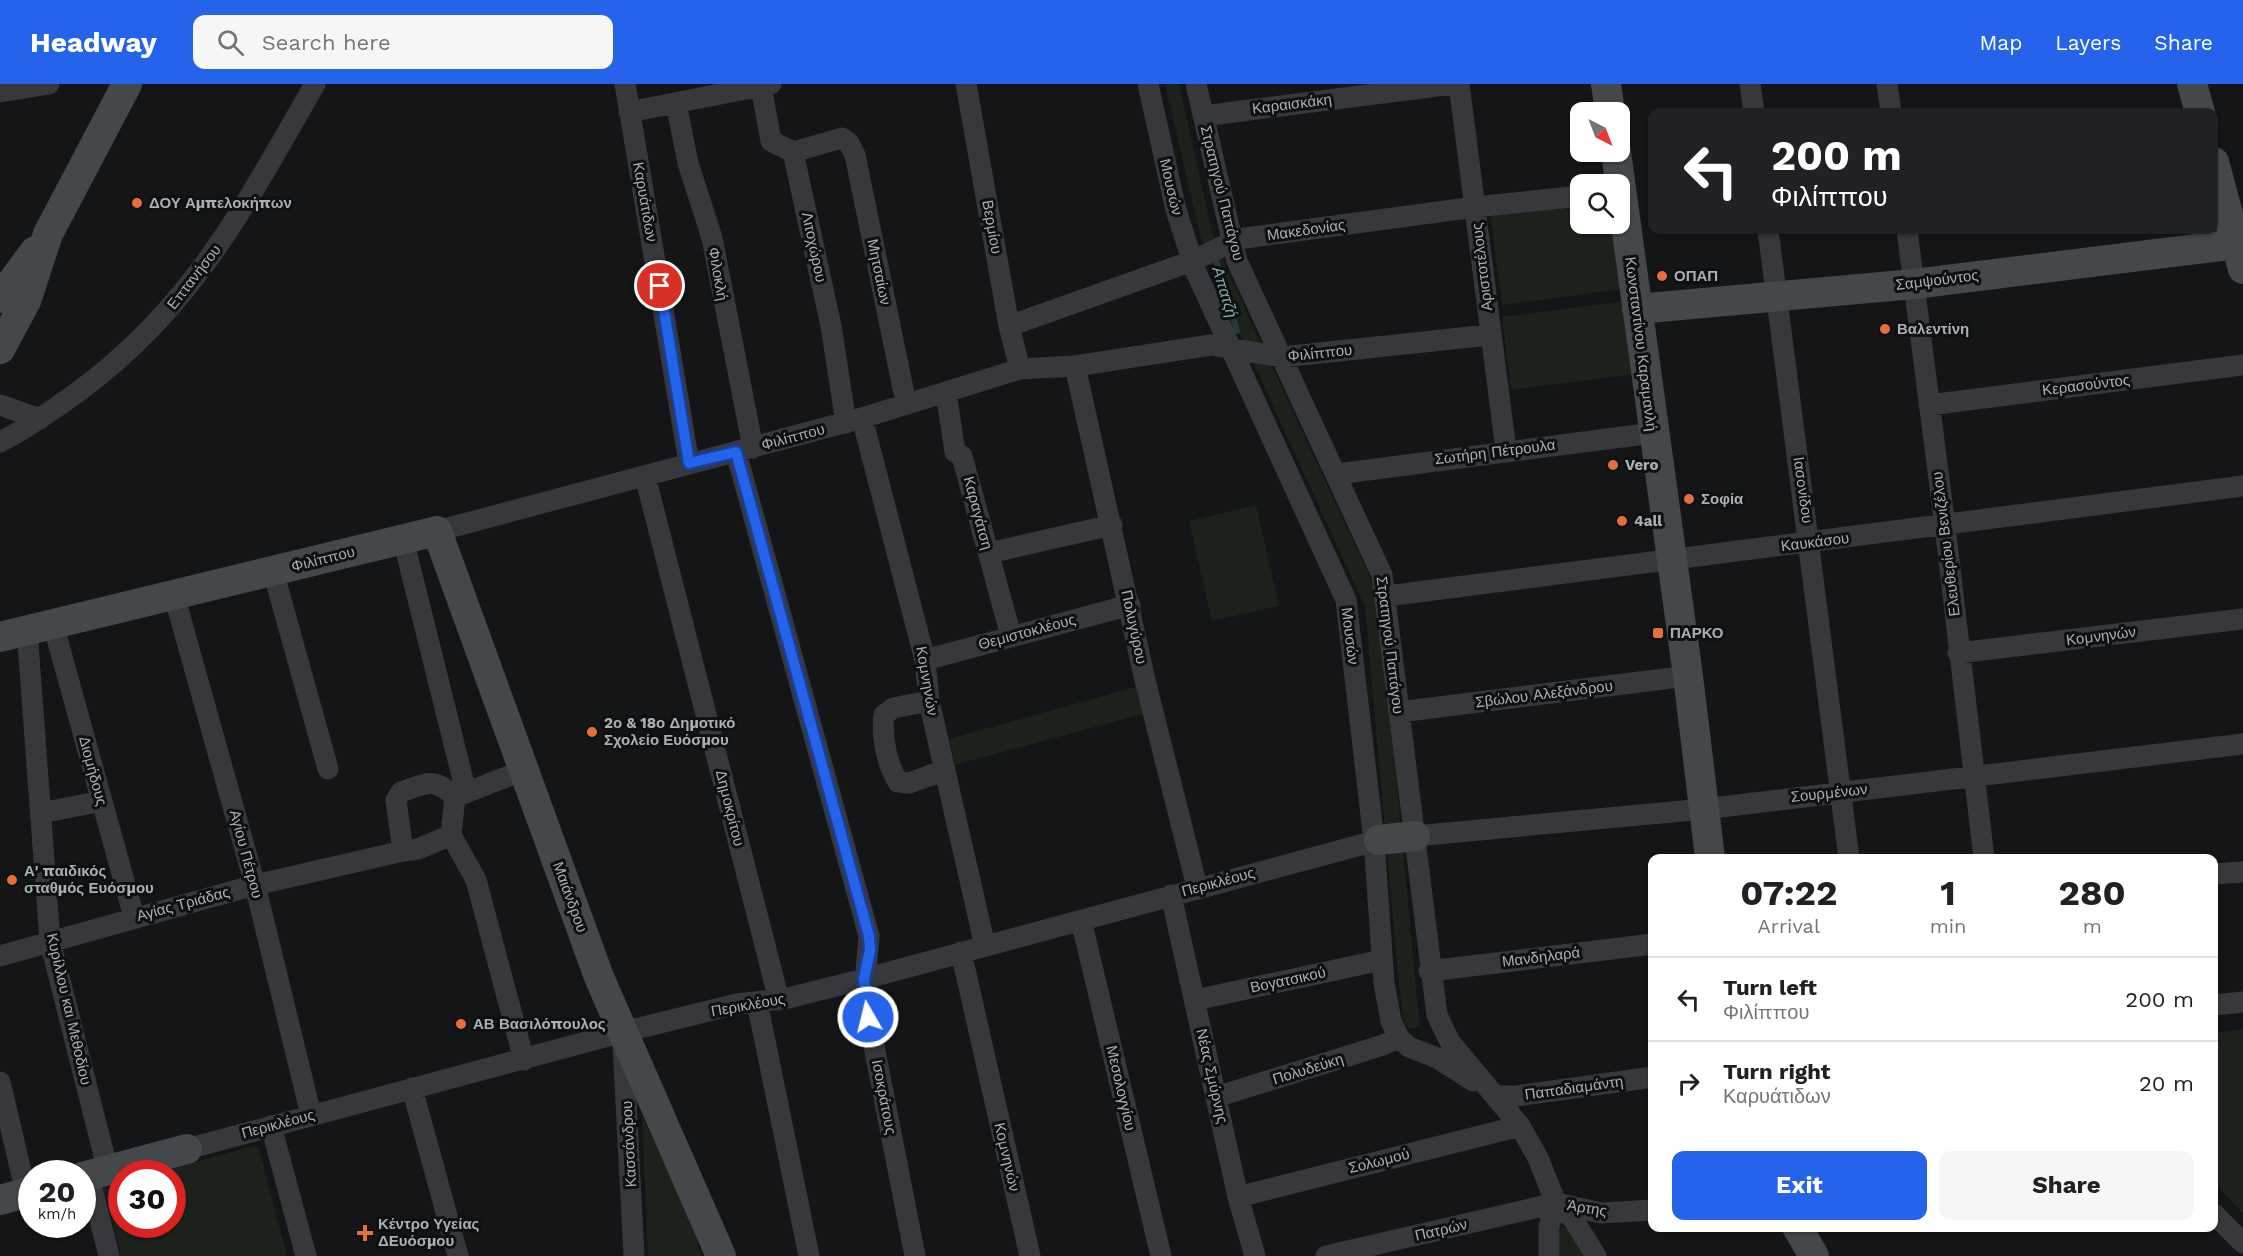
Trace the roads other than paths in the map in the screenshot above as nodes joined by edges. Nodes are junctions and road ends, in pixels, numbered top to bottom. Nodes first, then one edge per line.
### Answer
1 (49, 84) edge
2 (127, 84) edge
3 (315, 84) edge
4 (625, 84) edge
5 (966, 84) edge
6 (1148, 84) edge
7 (1196, 84) edge
8 (1453, 84) edge
9 (1459, 84) edge
10 (1606, 84) edge
11 (1750, 84) edge
12 (1887, 84) edge
13 (2192, 84) edge
14 (766, 85) edge
15 (0, 92) edge
16 (1609, 102) edge
17 (676, 103) junction
18 (1753, 108) edge
19 (1890, 108) edge
20 (2199, 108) edge
21 (630, 112) junction
22 (1203, 116) junction
23 (793, 152) junction
24 (2218, 175) edge
25 (1570, 197) edge
26 (1474, 207) junction
27 (48, 234) junction
28 (1627, 234) edge
29 (1768, 234) edge
30 (1908, 234) edge
31 (1231, 241) junction
32 (2241, 252) edge
33 (1192, 261) junction
34 (1914, 284) junction
35 (1776, 297) junction
36 (0, 298) edge
37 (1637, 309) junction
38 (1010, 326) junction
39 (1490, 335) junction
40 (1231, 348) junction
41 (0, 349) edge
42 (1282, 357) junction
43 (2243, 365) edge
44 (1075, 366) junction
45 (1020, 369) junction
46 (946, 392) junction
47 (906, 403) junction
48 (0, 405) edge
49 (1929, 405) junction
50 (854, 420) junction
51 (32, 424) junction
52 (0, 428) edge
53 (1653, 433) junction
54 (0, 442) edge
55 (745, 450) junction
56 (1506, 450) junction
57 (689, 463) junction
58 (1337, 474) junction
59 (645, 476) junction
60 (2243, 486) edge
61 (1112, 525) junction
62 (1945, 526) junction
63 (437, 531) junction
64 (403, 539) junction
65 (1810, 543) junction
66 (989, 553) junction
67 (1672, 560) junction
68 (273, 571) junction
69 (174, 595) junction
70 (1387, 596) junction
71 (1130, 605) junction
72 (2243, 619) edge
73 (27, 630) edge
74 (1011, 636) junction
75 (1958, 652) junction
76 (925, 660) junction
77 (1688, 675) junction
78 (929, 701) junction
79 (1399, 712) junction
80 (2243, 744) edge
81 (328, 768) dead end
82 (524, 770) junction
83 (945, 771) junction
84 (1973, 777) junction
85 (1842, 792) junction
86 (460, 795) junction
87 (102, 801) junction
88 (1704, 809) junction
89 (41, 813) junction
90 (451, 834) junction
91 (1415, 836) junction
92 (1377, 840) junction
93 (403, 851) junction
94 (1710, 854) edge
95 (1849, 854) edge
96 (1983, 854) edge
97 (2243, 872) edge
98 (2218, 874) edge
99 (255, 885) junction
100 (1197, 887) junction
101 (1171, 895) junction
102 (134, 917) junction
103 (1081, 920) junction
104 (50, 941) junction
105 (1648, 945) edge
106 (985, 946) junction
107 (961, 952) junction
108 (0, 956) edge
109 (1382, 960) junction
110 (1430, 971) junction
111 (864, 979) junction
112 (779, 1000) junction
113 (1195, 1000) junction
114 (757, 1002) junction
115 (2243, 1002) edge
116 (2218, 1005) edge
117 (623, 1032) junction
118 (1399, 1038) junction
119 (524, 1060) junction
120 (1648, 1078) edge
121 (0, 1082) edge
122 (412, 1088) junction
123 (1495, 1096) junction
124 (1216, 1097) junction
125 (311, 1115) junction
126 (271, 1126) junction
127 (1520, 1126) junction
128 (187, 1149) joint
129 (90, 1160) edge
130 (96, 1174) edge
131 (18, 1189) edge
132 (96, 1190) edge
133 (1238, 1197) junction
134 (1556, 1203) junction
135 (1648, 1210) edge
136 (2218, 1218) edge
137 (1800, 1232) edge
138 (2243, 1243) edge
139 (1332, 1255) edge
140 (109, 1256) edge
141 (306, 1256) edge
142 (458, 1256) edge
143 (634, 1256) edge
144 (722, 1256) edge
145 (809, 1256) edge
146 (915, 1256) edge
147 (1030, 1256) edge
148 (1161, 1256) edge
149 (1255, 1256) edge
150 (1549, 1256) edge
151 (1596, 1256) edge
152 (1814, 1256) edge

1 - 15 street
2 - 27 street
3 - 51 street, Επτανήσου
4 - 21 street, Καρυάτιδων
5 - 38 street, Βερμίου
6 - 33 street, Μουσών
7 - 22 street, Στρατηγού Παπάγου
8 - 22 street, Καραισκάκη
9 - 26 street, Αριστοτέλους
10 - 16 street
11 - 18 street
12 - 19 street
13 - 20 street
14 - 17 street
14 - 23 street
17 - 21 street
17 - 55 street, Φιλοκλή
21 - 57 street, Καρυάτιδων
22 - 31 street, Στρατηγού Παπάγου
23 - 47 street, Μητσαίων
23 - 50 street, Λιτοχώρου
24 - 32 street
25 - 26 street, Μακεδονίας
26 - 31 street, Μακεδονίας
26 - 39 street, Αριστοτέλους
27 - 36 street
27 - 41 street
28 - 37 street, Κωνσταντίνου Καραμανλή
29 - 35 street, Ιασoνίδου
30 - 34 street, Ελευθερίου Βενιζέλου
31 - 33 street, Μακεδονίας
31 - 42 street, Στρατηγού Παπάγου
32 - 34 street, Σαμψούντος
33 - 38 street, Μακεδονίας
33 - 40 street, Μουσών
34 - 35 street, Σαμψούντος
34 - 49 street, Ελευθερίου Βενιζέλου
35 - 37 street, Σαμψούντος
35 - 65 street, Ιασoνίδου
37 - 53 street, Κωνσταντίνου Καραμανλή
38 - 45 street, Βερμίου
39 - 42 street, Φιλίππου
39 - 56 street, Αριστοτέλους
40 - 42 street, Φιλίππου
40 - 44 street, Φιλίππου
40 - 92 street, Μουσών
42 - 58 street, Στρατηγού Παπάγου
43 - 49 street, Κερασούντος
44 - 45 street, Φιλίππου
44 - 61 street, Πολυγύρου
45 - 46 street, Φιλίππου
46 - 47 street, Φιλίππου
46 - 66 street, Καραγάτση
47 - 50 street, Φιλίππου
48 - 51 street
49 - 62 street, Ελευθερίου Βενιζέλου
50 - 55 street, Φιλίππου
50 - 76 street, Κομνηνών
51 - 52 street
51 - 54 street, Επτανήσου
53 - 56 street, Σωτήρη Πέτρουλα
53 - 67 street, Κωνσταντίνου Καραμανλή
55 - 57 street, Φιλίππου
55 - 111 street, Ισοκράτους
56 - 58 street, Σωτήρη Πέτρουλα
57 - 59 street, Φιλίππου
58 - 70 street, Στρατηγού Παπάγου
59 - 63 street, Φιλίππου
59 - 112 street, Δημοκρίτου
60 - 62 street, Καυκάσου
61 - 66 street
61 - 71 street, Πολυγύρου
62 - 65 street, Καυκάσου
62 - 75 street, Ελευθερίου Βενιζέλου
63 - 64 street, Φιλίππου
63 - 82 street, Μαιάνδρου
64 - 68 street, Φιλίππου
64 - 86 street
65 - 67 street, Καυκάσου
65 - 85 street, Ιασoνίδου
66 - 74 street, Καραγάτση
67 - 70 street, Καυκάσου
67 - 77 street, Κωνσταντίνου Καραμανλή
68 - 69 street, Φιλίππου
68 - 81 street
69 - 73 street, Φιλίππου
69 - 99 street, Αγίου Πέτρου
70 - 79 street, Στρατηγού Παπάγου
71 - 74 street, Θεμιστοκλέους
71 - 100 street, Πολυγύρου
72 - 75 street, Κομνηνών
73 - 87 street, Διομήδους
73 - 89 street, Κυρίλλου και Μεθοδίου
74 - 76 street, Θεμιστοκλέους
75 - 84 street, Ελευθερίου Βενιζέλου
76 - 78 street, Κομνηνών
77 - 79 street, Σβώλου Αλεξάνδρου
77 - 88 street, Κωνσταντίνου Καραμανλή
78 - 83 street, Κομνηνών
78 - 83 street
79 - 91 street, Στρατηγού Παπάγου
80 - 84 street, Σουρμένων
82 - 86 street
82 - 117 street, Μαιάνδρου
83 - 106 street, Κομνηνών
84 - 85 street, Σουρμένων
84 - 96 street, Ελευθερίου Βενιζέλου
85 - 88 street, Σουρμένων
85 - 95 street, Ιασoνίδου
86 - 90 street
86 - 93 street
87 - 89 street
87 - 102 street, Διομήδους
88 - 91 street, Σουρμένων
88 - 94 street, Κωνσταντίνου Καραμανλή
89 - 104 street, Κυρίλλου και Μεθοδίου
90 - 93 street
90 - 119 street
91 - 92 street, Περικλέους
91 - 110 street, Στρατηγού Παπάγου
92 - 100 street, Περικλέους
92 - 109 street, Μουσών
93 - 99 street, Αγίας Τριάδας
97 - 98 street
99 - 102 street, Αγίας Τριάδας
99 - 125 street, Αγίου Πέτρου
100 - 101 street, Περικλέους
101 - 103 street, Περικλέους
101 - 113 street, Νέας Σμύρνης
102 - 104 street, Αγίας Τριάδας
103 - 106 street, Περικλέους
103 - 148 street, Μεσολογγίου
104 - 108 street, Αγίας Τριάδας
104 - 129 street, Κυρίλλου και Μεθοδίου
105 - 110 street, Μανδηλαρά
106 - 107 street, Περικλέους
107 - 111 street, Περικλέους
107 - 147 street, Κομνηνών
109 - 113 street, Βογατσικού
109 - 118 street, Μουσών
110 - 123 street, Στρατηγού Παπάγου
111 - 112 street, Περικλέους
111 - 146 street, Ισοκράτους
112 - 114 street, Περικλέους
113 - 124 street, Νέας Σμύρνης
114 - 117 street, Περικλέους
114 - 145 street
115 - 116 street
117 - 119 street, Περικλέους
117 - 143 street, Κασσάνδρου
117 - 144 street, Μαιάνδρου
118 - 123 street
118 - 124 street, Πολυδεύκη
119 - 122 street, Περικλέους
120 - 123 street, Παπαδιαμάντη
121 - 131 street
122 - 125 street, Περικλέους
122 - 142 street
123 - 127 street, Στρατηγού Παπάγου
124 - 133 street, Νέας Σμύρνης
125 - 126 street, Περικλέους
126 - 128 street, Περικλέους
126 - 141 street
127 - 133 street, Σολωμού
127 - 134 street, Στρατηγού Παπάγου
128 - 130 street, Περικλέους
132 - 140 street, Κυρίλλου και Μεθοδίου
133 - 149 street, Νέας Σμύρνης
134 - 135 street, Άρτης
134 - 139 street, Πατρών
134 - 150 street
134 - 151 street, Στρατηγού Παπάγου
136 - 138 street
137 - 152 street

